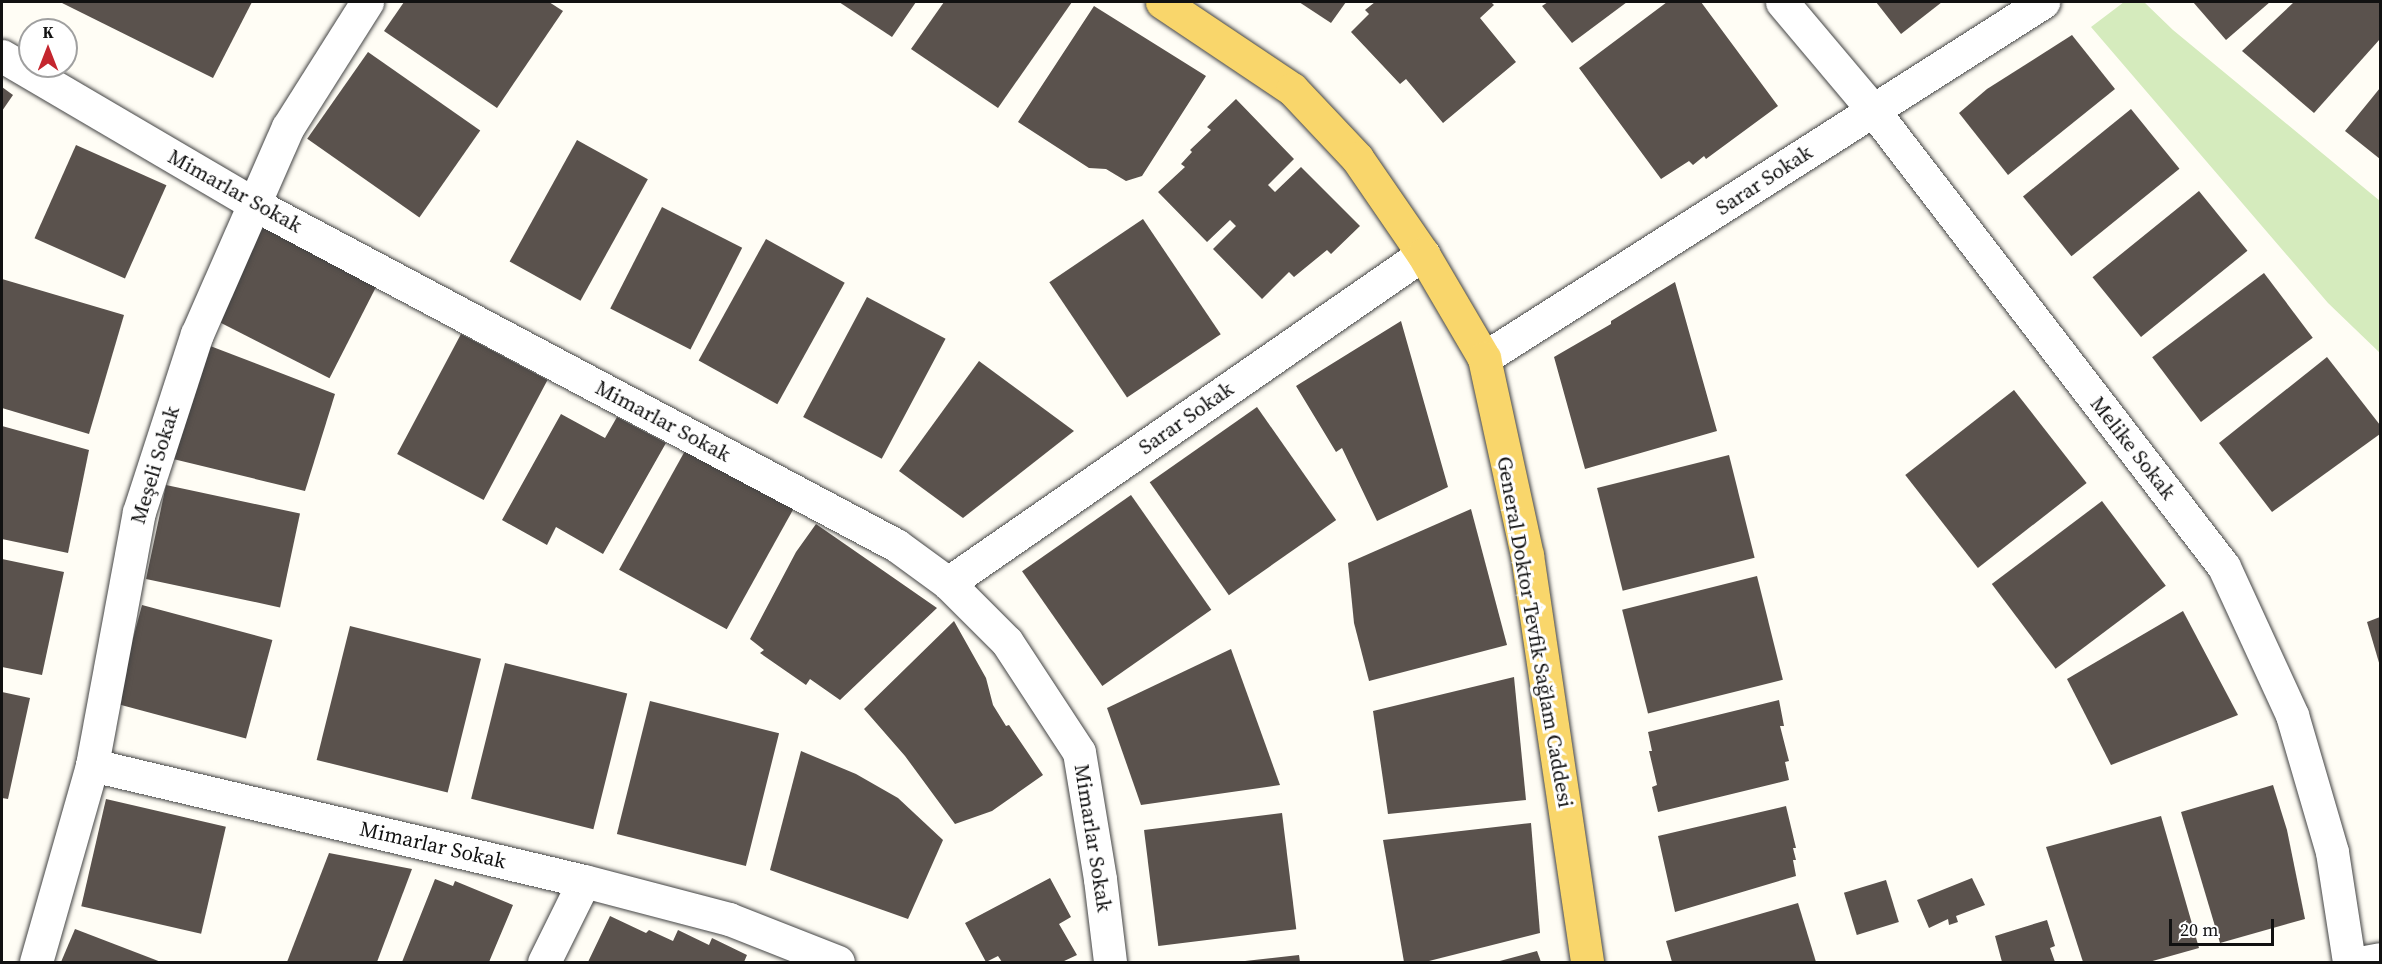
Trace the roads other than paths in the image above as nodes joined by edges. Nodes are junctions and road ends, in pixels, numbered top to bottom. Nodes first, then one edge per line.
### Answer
1 (367, 2) edge
2 (1162, 2) edge
3 (1782, 2) edge
4 (2043, 2) edge
5 (2, 56) edge
6 (1873, 110) junction
7 (254, 204) junction
8 (1423, 254) junction
9 (1484, 358) junction
10 (948, 583) junction
11 (92, 765) junction
12 (584, 881) junction
13 (2380, 959) edge
14 (36, 963) edge
15 (544, 963) edge
16 (838, 963) edge
17 (1110, 963) edge
18 (1587, 963) edge
19 (2349, 963) edge
20 (2365, 963) edge

1 - 7 street, Meşeli Sokak
2 - 8 main road, General Doktor Tevfik Sağlam Caddesi
3 - 6 street, Melike Sokak
4 - 6 street, Sarar Sokak
5 - 7 street, Mimarlar Sokak
6 - 9 street, Sarar Sokak
6 - 19 street, Melike Sokak
7 - 10 street, Mimarlar Sokak
7 - 11 street, Meşeli Sokak
8 - 9 main road, General Doktor Tevfik Sağlam Caddesi
8 - 10 street, Sarar Sokak
9 - 18 main road, General Doktor Tevfik Sağlam Caddesi
10 - 17 street, Mimarlar Sokak
11 - 12 street, Mimarlar Sokak
11 - 14 street, Meşeli Sokak
12 - 15 street
12 - 16 street, Mimarlar Sokak
13 - 20 street

